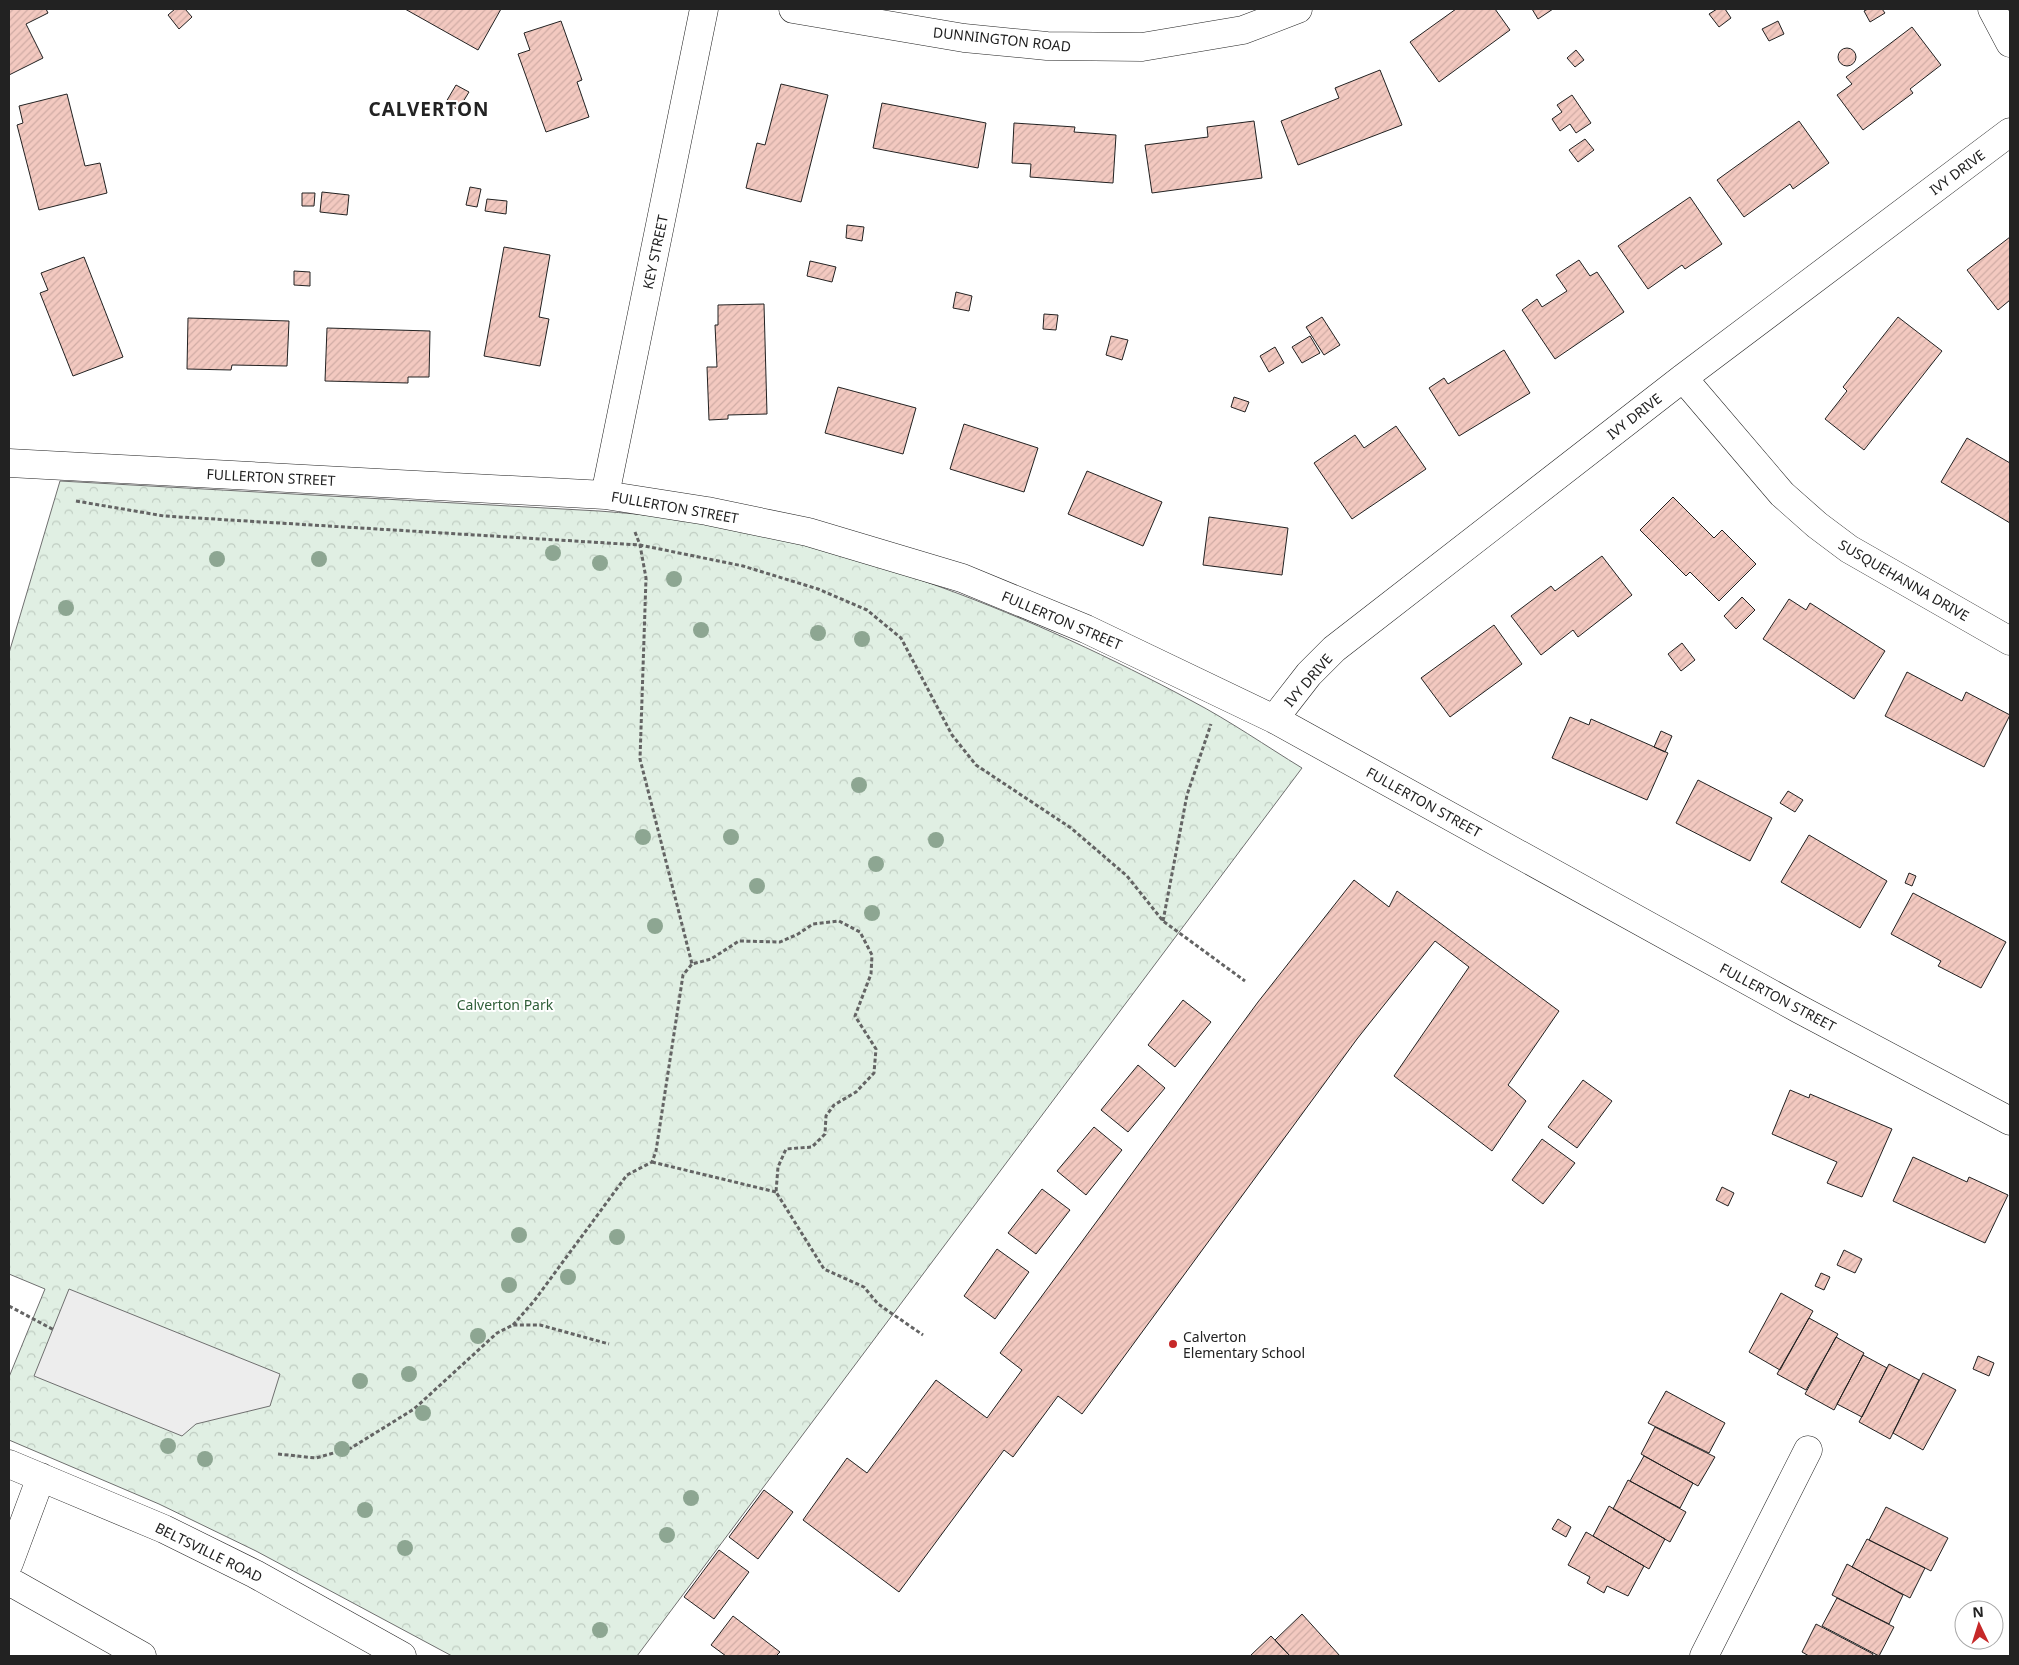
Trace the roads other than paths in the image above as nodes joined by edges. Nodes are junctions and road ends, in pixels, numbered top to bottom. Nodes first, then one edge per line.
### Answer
1 (704, 9) edge
2 (793, 9) edge
3 (1298, 9) edge
4 (1992, 9) edge
5 (2010, 43) edge
6 (2010, 132) edge
7 (1683, 378) junction
8 (9, 463) edge
9 (605, 495) junction
10 (2010, 641) edge
11 (1274, 719) junction
12 (2010, 1121) edge
13 (1808, 1450) dead end
14 (9, 1464) edge
15 (41, 1477) junction
16 (9, 1563) edge
17 (9, 1583) edge
18 (142, 1656) edge
19 (402, 1656) edge
20 (1704, 1656) edge

1 - 9 street, KEY STREET
2 - 3 street, DUNNINGTON ROAD
4 - 5 street
6 - 7 street, IVY DRIVE
7 - 10 street, SUSQUEHANNA DRIVE
7 - 11 street, IVY DRIVE
8 - 9 street, FULLERTON STREET
9 - 11 street, FULLERTON STREET
11 - 12 street, FULLERTON STREET
13 - 20 street
14 - 15 street, BELTSVILLE ROAD
15 - 16 street
15 - 19 street, BELTSVILLE ROAD
17 - 18 street

